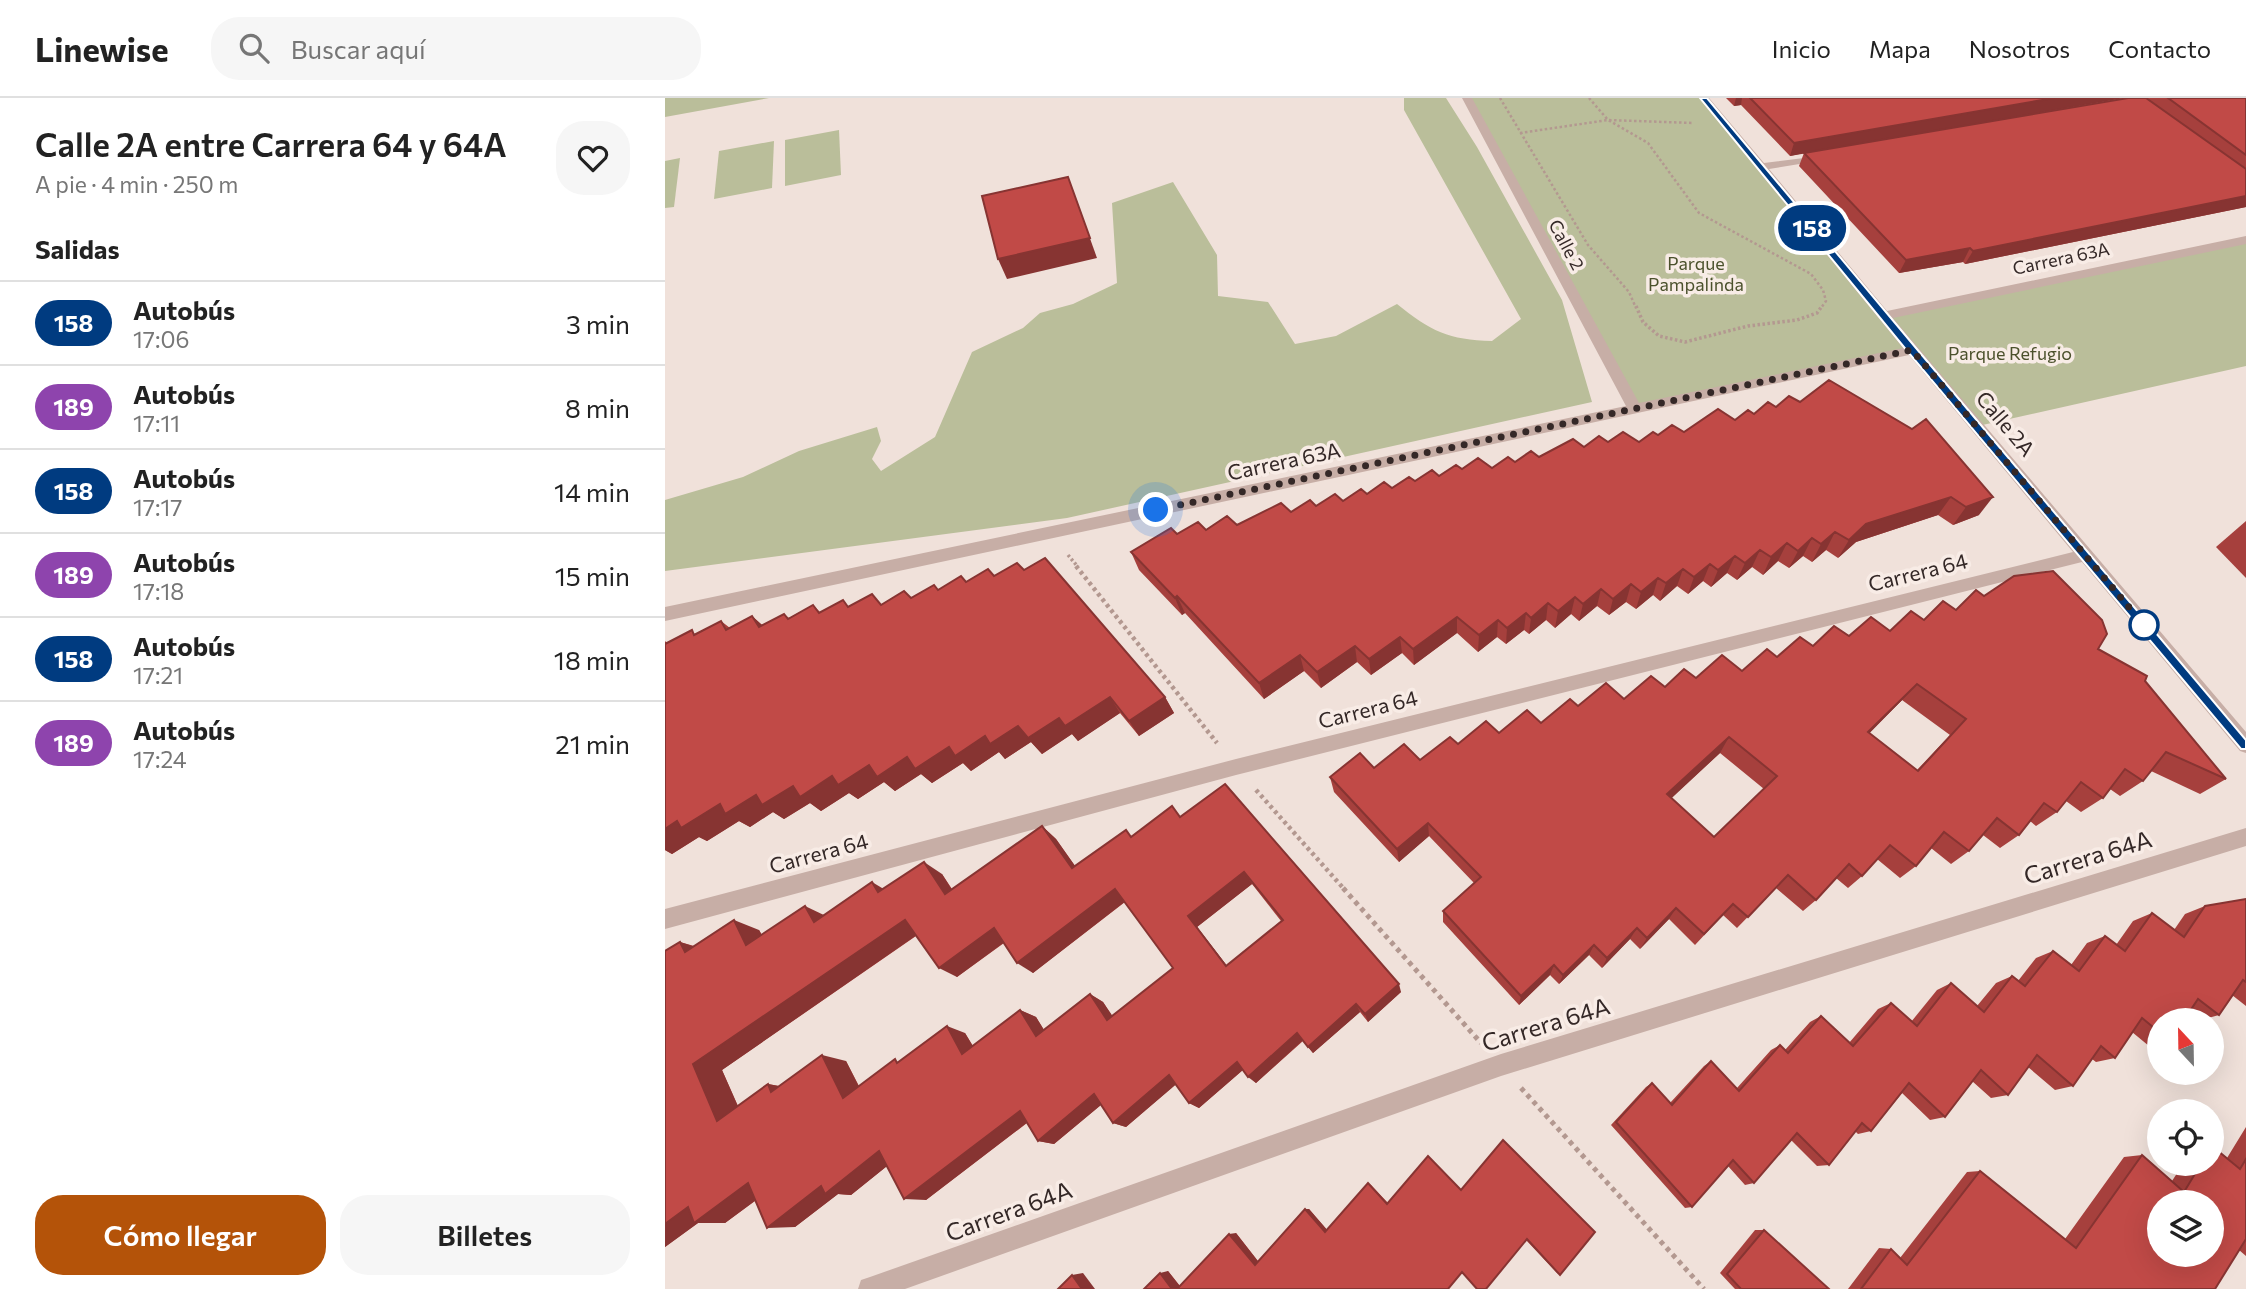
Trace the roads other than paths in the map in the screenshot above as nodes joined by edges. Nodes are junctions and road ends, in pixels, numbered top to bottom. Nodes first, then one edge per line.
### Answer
1 (1467, 98) edge
2 (1705, 98) edge
3 (1842, 153) edge
4 (1762, 167) junction
5 (2246, 240) edge
6 (1885, 316) junction
7 (1912, 350) junction
8 (1635, 409) junction
9 (2085, 555) junction
10 (665, 614) edge
11 (2246, 745) edge
12 (2246, 837) edge
13 (665, 919) edge
14 (870, 1289) edge

1 - 8 street, Calle 2
2 - 4 street, Calle 2A
3 - 4 street
4 - 6 street, Calle 2A
5 - 6 street, Carrera 63A
6 - 7 street, Calle 2A
7 - 8 street, Carrera 63A
7 - 9 street, Calle 2A
8 - 10 street, Carrera 63A
9 - 11 street, Calle 2A
9 - 13 street, Carrera 64
12 - 14 street, Carrera 64A

